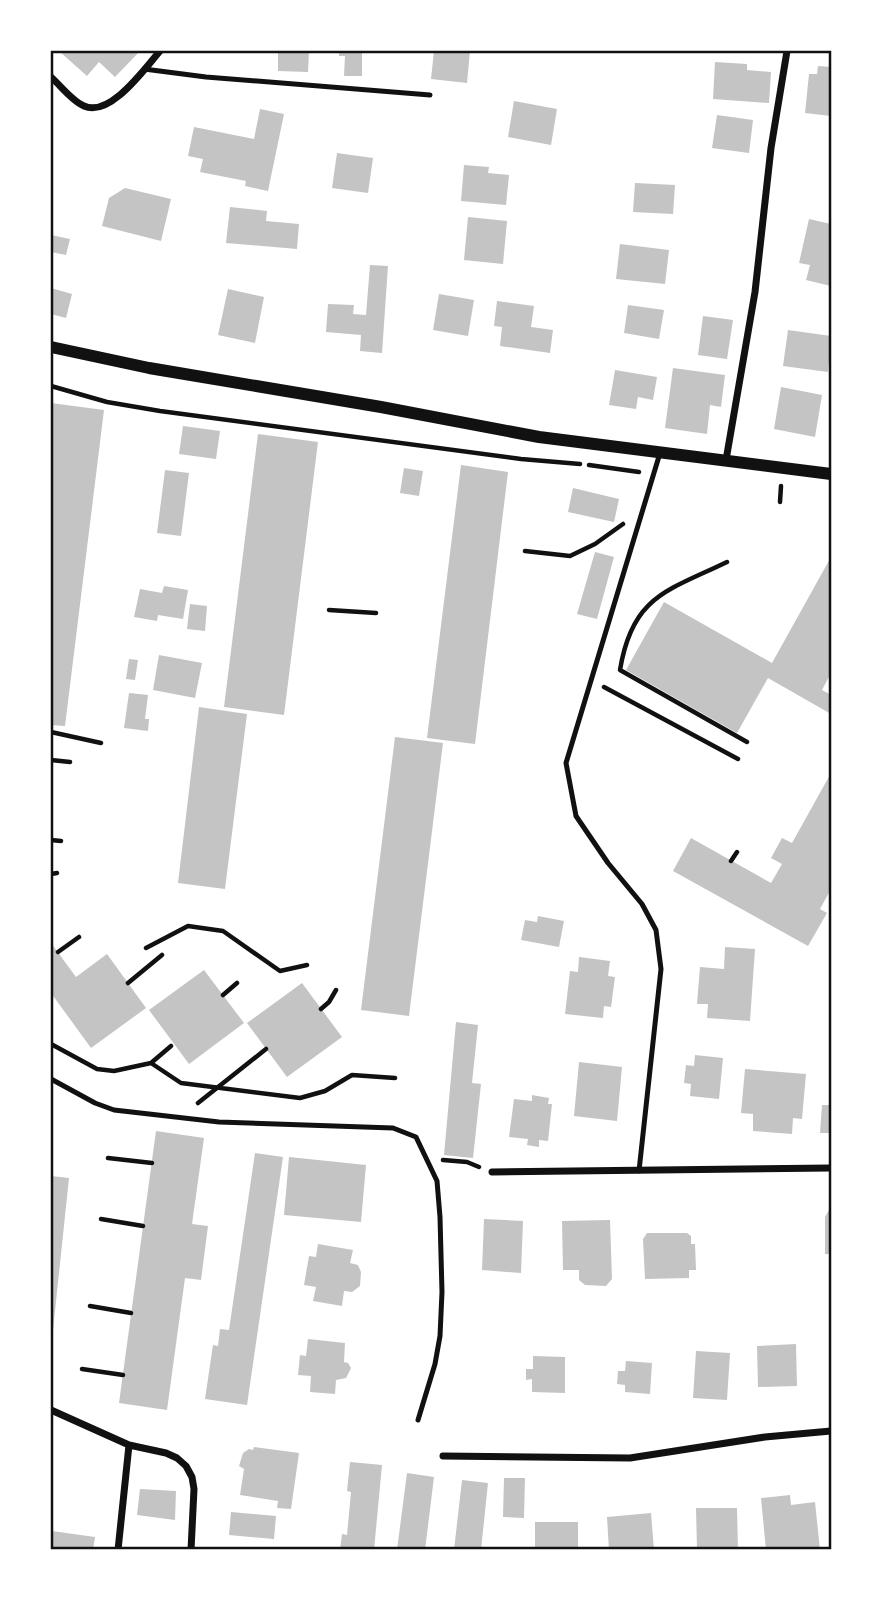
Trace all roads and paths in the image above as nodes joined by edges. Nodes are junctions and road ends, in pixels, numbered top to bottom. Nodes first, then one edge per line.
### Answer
1 (160, 51) edge
2 (787, 51) edge
3 (144, 68) junction
4 (51, 77) edge
5 (430, 95) dead end
6 (51, 347) edge
7 (51, 386) edge
8 (660, 453) junction
9 (726, 460) junction
10 (630, 471) dead end
11 (831, 474) edge
12 (781, 484) dead end
13 (780, 502) dead end
14 (613, 530) dead end
15 (525, 551) dead end
16 (727, 562) dead end
17 (329, 610) dead end
18 (376, 613) dead end
19 (591, 680) junction
20 (51, 732) edge
21 (101, 743) dead end
22 (747, 743) dead end
23 (51, 760) edge
24 (738, 760) dead end
25 (70, 762) dead end
26 (51, 839) edge
27 (61, 841) dead end
28 (737, 852) dead end
29 (731, 861) dead end
30 (57, 873) dead end
31 (51, 874) edge
32 (79, 937) dead end
33 (146, 948) dead end
34 (58, 952) dead end
35 (162, 955) dead end
36 (307, 965) dead end
37 (128, 983) dead end
38 (237, 983) dead end
39 (336, 990) dead end
40 (223, 995) dead end
41 (321, 1009) dead end
42 (51, 1044) edge
43 (171, 1046) dead end
44 (266, 1049) dead end
45 (151, 1063) junction
46 (395, 1078) dead end
47 (51, 1079) edge
48 (218, 1086) junction
49 (183, 1117) junction
50 (108, 1157) dead end
51 (427, 1159) junction
52 (152, 1163) dead end
53 (831, 1168) edge
54 (492, 1172) joint
55 (639, 1172) junction
56 (101, 1220) dead end
57 (143, 1226) dead end
58 (90, 1306) dead end
59 (131, 1313) dead end
60 (82, 1369) dead end
61 (123, 1375) dead end
62 (51, 1410) edge
63 (418, 1420) dead end
64 (831, 1431) edge
65 (129, 1445) junction
66 (443, 1456) dead end
67 (118, 1550) edge
68 (191, 1550) edge

1 - 3 street
2 - 9 street
3 - 4 street
3 - 5 lane
6 - 8 street
7 - 10 path
8 - 9 street
8 - 19 lane
9 - 11 street
12 - 13 path
14 - 15 path
16 - 22 path
17 - 18 path
19 - 24 path
19 - 55 lane
20 - 21 path
23 - 25 path
26 - 27 path
28 - 29 path
30 - 31 path
32 - 34 path
33 - 36 path
35 - 37 path
38 - 40 path
39 - 41 path
42 - 45 path
43 - 45 path
44 - 48 path
45 - 48 path
46 - 48 path
47 - 49 lane
48 - 49 path
49 - 51 lane
50 - 52 path
51 - 54 path
51 - 63 lane
53 - 55 street
54 - 55 street
56 - 57 path
58 - 59 path
60 - 61 path
62 - 65 street
64 - 66 street
65 - 67 street
65 - 68 street

